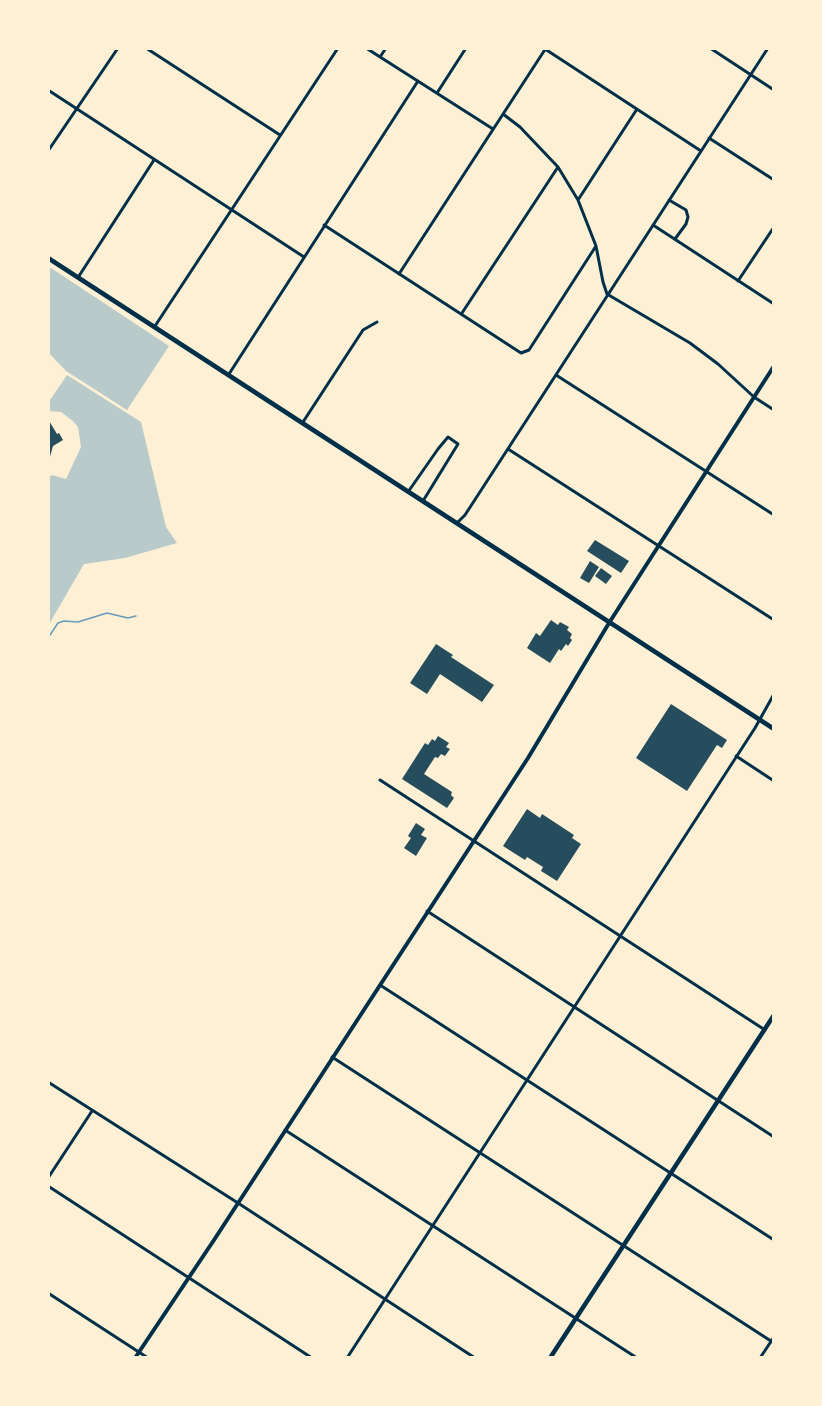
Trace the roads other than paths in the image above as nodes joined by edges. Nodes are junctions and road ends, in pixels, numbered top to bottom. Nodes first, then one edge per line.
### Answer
1 (118, 48) edge
2 (146, 48) edge
3 (338, 48) edge
4 (366, 48) edge
5 (386, 48) edge
6 (466, 48) edge
7 (710, 48) edge
8 (768, 48) edge
9 (545, 49) edge
10 (380, 57) junction
11 (750, 74) junction
12 (418, 81) junction
13 (48, 90) edge
14 (774, 90) edge
15 (437, 93) junction
16 (77, 108) junction
17 (637, 109) junction
18 (502, 114) junction
19 (493, 129) junction
20 (280, 135) junction
21 (709, 138) junction
22 (48, 151) edge
23 (701, 151) junction
24 (154, 160) junction
25 (558, 167) junction
26 (774, 180) edge
27 (578, 200) junction
28 (669, 200) junction
29 (232, 209) junction
30 (324, 225) junction
31 (653, 225) junction
32 (774, 227) edge
33 (675, 239) junction
34 (596, 246) junction
35 (304, 257) junction
36 (48, 258) edge
37 (399, 274) junction
38 (79, 276) junction
39 (738, 281) junction
40 (607, 294) junction
41 (774, 304) edge
42 (462, 313) junction
43 (377, 322) dead end
44 (155, 326) junction
45 (774, 366) edge
46 (229, 374) junction
47 (556, 375) junction
48 (754, 397) junction
49 (774, 410) edge
50 (303, 422) junction
51 (508, 449) junction
52 (706, 471) junction
53 (408, 492) junction
54 (423, 501) junction
55 (774, 515) edge
56 (458, 523) junction
57 (658, 546) junction
58 (774, 620) edge
59 (609, 623) junction
60 (774, 694) edge
61 (759, 719) junction
62 (774, 729) edge
63 (736, 756) junction
64 (380, 780) dead end
65 (774, 781) edge
66 (472, 840) junction
67 (427, 911) junction
68 (620, 936) junction
69 (379, 985) junction
70 (574, 1007) junction
71 (774, 1016) edge
72 (765, 1030) junction
73 (332, 1058) junction
74 (527, 1080) junction
75 (48, 1082) edge
76 (719, 1100) junction
77 (92, 1111) junction
78 (285, 1130) junction
79 (774, 1137) edge
80 (480, 1154) junction
81 (671, 1173) junction
82 (48, 1178) edge
83 (48, 1186) edge
84 (238, 1203) junction
85 (432, 1225) junction
86 (774, 1240) edge
87 (624, 1246) junction
88 (190, 1277) junction
89 (48, 1293) edge
90 (385, 1299) junction
91 (576, 1319) junction
92 (773, 1340) edge
93 (139, 1352) junction
94 (135, 1358) edge
95 (148, 1358) edge
96 (312, 1358) edge
97 (347, 1358) edge
98 (475, 1358) edge
99 (550, 1358) edge
100 (637, 1358) edge
101 (760, 1358) edge

1 - 16 street
2 - 20 street
3 - 20 street
4 - 10 street
5 - 10 street
6 - 15 street
7 - 11 street
8 - 11 street
9 - 17 street
9 - 18 street
10 - 12 street
11 - 14 street
11 - 21 street
12 - 15 street
12 - 30 street
13 - 16 street
15 - 19 street
16 - 22 street
16 - 24 street
17 - 23 street
17 - 27 street
18 - 19 street
18 - 25 street
19 - 37 street
20 - 29 street
21 - 23 street
21 - 26 street
23 - 28 street
24 - 29 street
24 - 38 street
25 - 27 street
25 - 42 street
27 - 34 street
28 - 31 street
28 - 33 street
29 - 35 street
29 - 44 street
30 - 35 street
30 - 37 street
31 - 33 street
31 - 40 street
32 - 39 street
33 - 39 street
34 - 40 street
34 - 42 street
35 - 46 street
36 - 38 main road
37 - 42 street
38 - 44 main road
39 - 41 street
40 - 47 street
40 - 48 street
43 - 50 street
44 - 46 main road
45 - 48 street
46 - 50 main road
47 - 51 street
47 - 52 street
48 - 49 street
48 - 52 street
50 - 53 main road
51 - 56 street
51 - 57 street
52 - 55 street
52 - 57 street
53 - 54 main road
53 - 54 street
54 - 56 main road
56 - 59 main road
57 - 58 street
57 - 59 street
59 - 61 main road
59 - 66 street
60 - 61 street
61 - 62 main road
61 - 63 street
63 - 65 street
63 - 68 street
64 - 66 street
66 - 67 street
66 - 68 street
67 - 69 street
67 - 70 street
68 - 70 street
68 - 72 street
69 - 73 street
69 - 74 street
70 - 74 street
70 - 76 street
71 - 72 main road
72 - 76 main road
73 - 78 street
73 - 80 street
74 - 80 street
74 - 81 street
75 - 77 street
76 - 79 street
76 - 81 main road
77 - 82 street
77 - 84 street
78 - 84 street
78 - 85 street
80 - 85 street
80 - 87 street
81 - 86 street
81 - 87 main road
83 - 88 street
84 - 88 street
84 - 90 street
85 - 90 street
85 - 91 street
87 - 91 main road
87 - 92 street
88 - 93 street
88 - 96 street
89 - 93 street
90 - 97 street
90 - 98 street
91 - 99 main road
91 - 100 street
92 - 101 street
93 - 94 street
93 - 95 street

